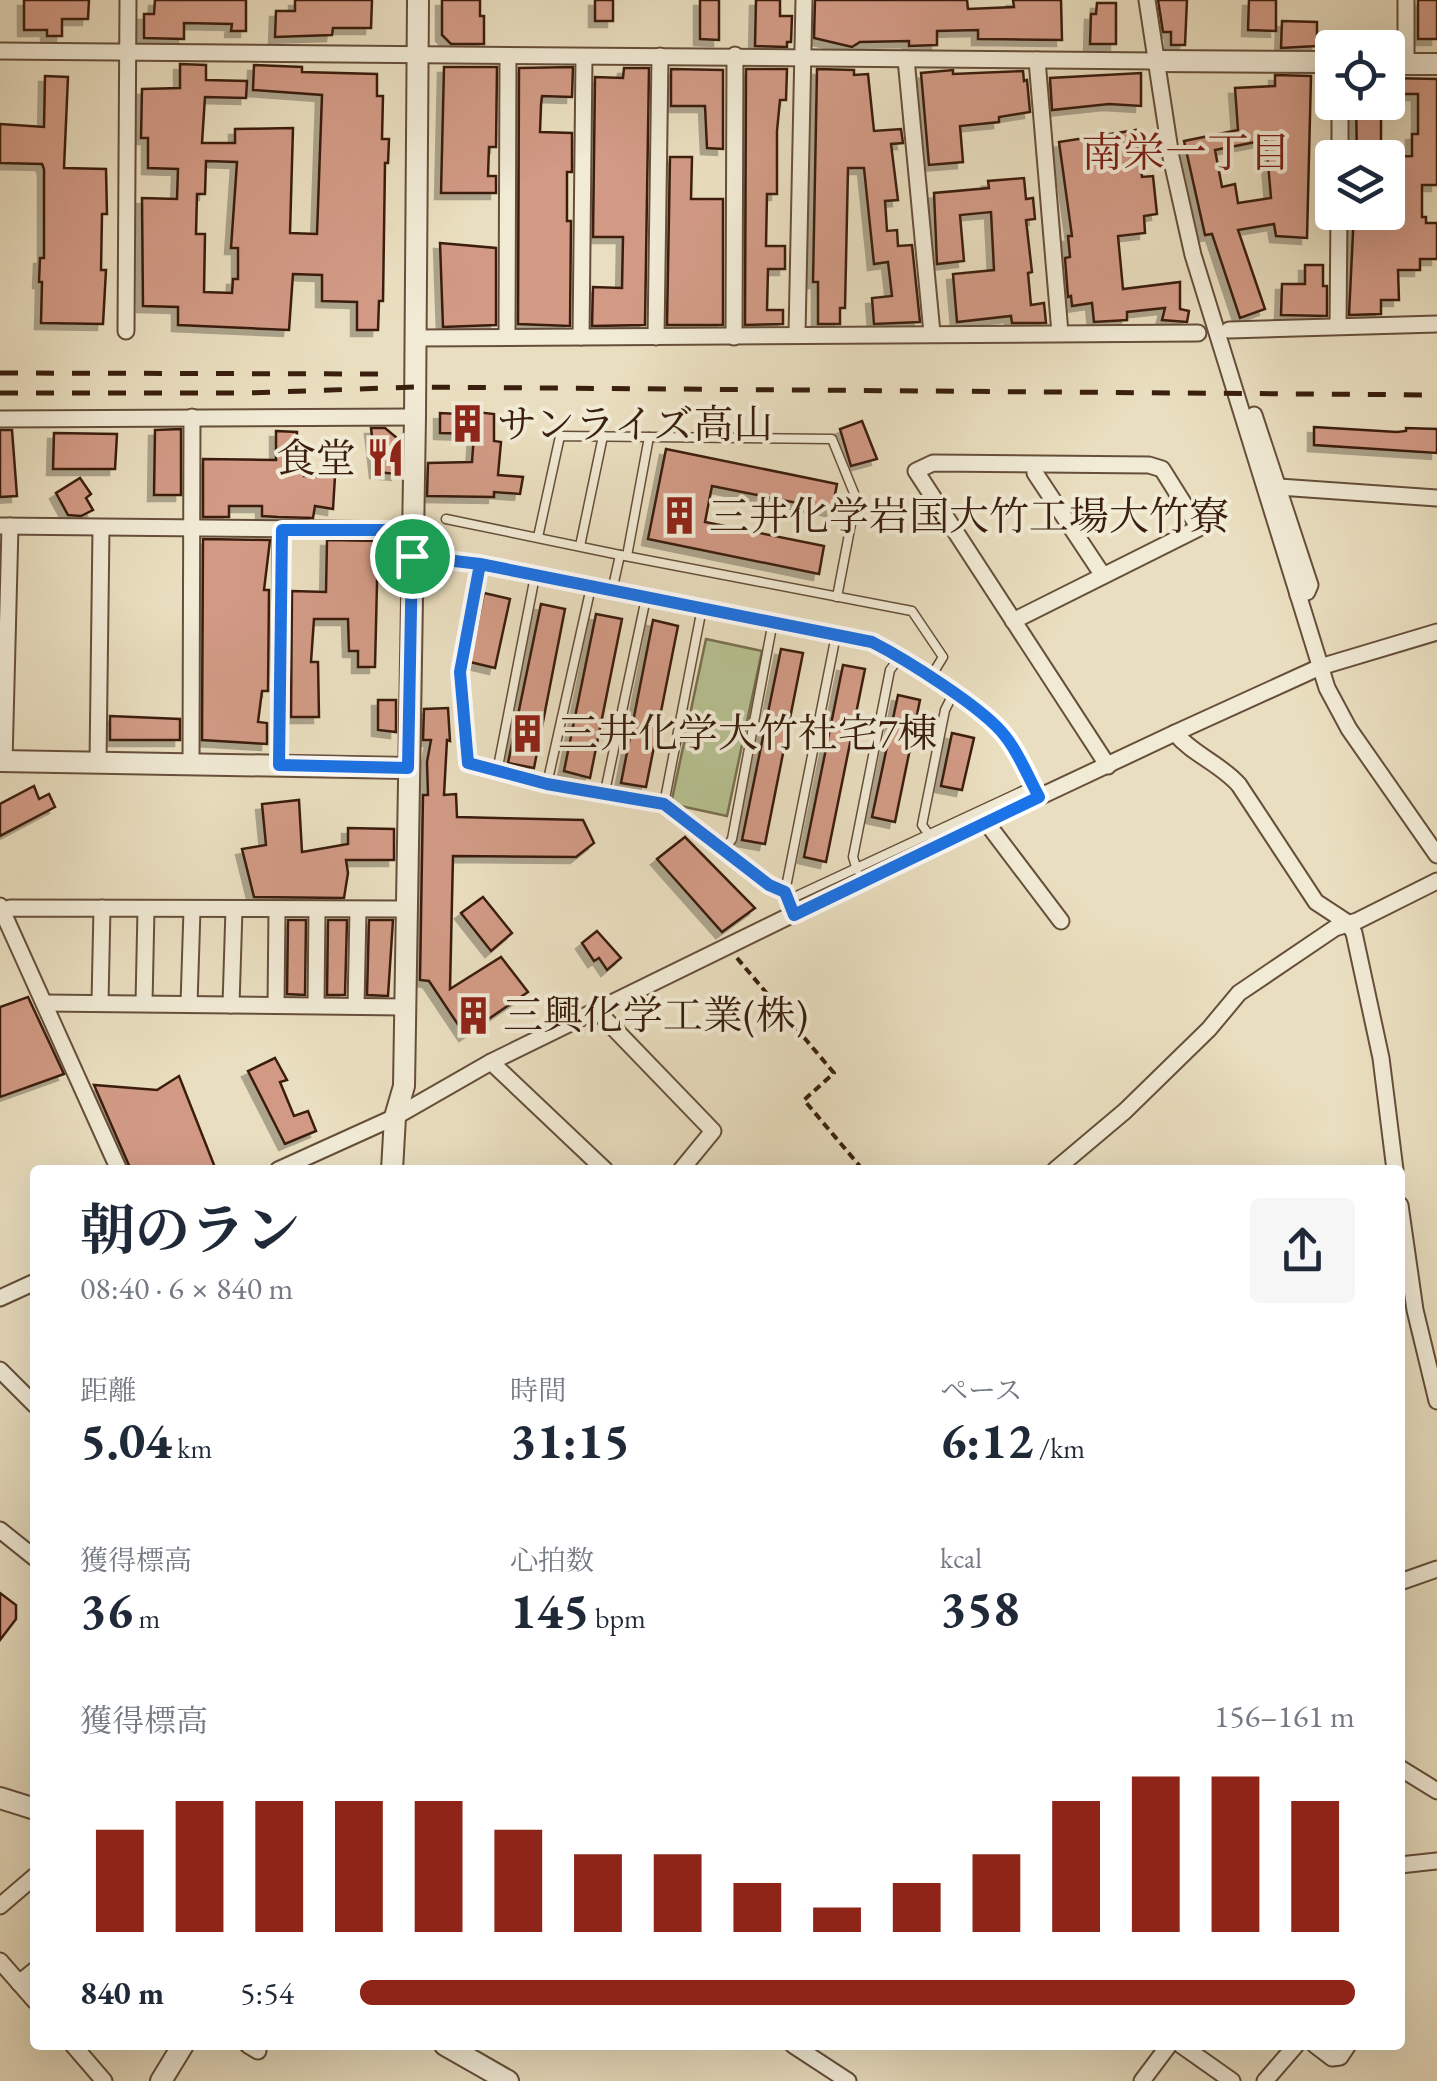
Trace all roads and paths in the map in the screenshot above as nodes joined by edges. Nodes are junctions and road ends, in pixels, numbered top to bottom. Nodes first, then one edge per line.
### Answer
1 (128, 0) edge
2 (418, 0) edge
3 (804, 0) edge
4 (1147, 0) edge
5 (1406, 0) edge
6 (1402, 30) edge
7 (0, 51) edge
8 (128, 52) junction
9 (418, 56) junction
10 (508, 56) junction
11 (660, 56) junction
12 (734, 56) junction
13 (584, 57) junction
14 (804, 57) junction
15 (906, 59) junction
16 (1037, 60) junction
17 (1156, 61) junction
18 (1315, 62) edge
19 (1405, 64) edge
20 (1437, 64) edge
21 (1339, 230) edge
22 (1437, 324) edge
23 (1338, 326) junction
24 (1229, 330) dead end
25 (126, 331) dead end
26 (1060, 333) junction
27 (798, 334) junction
28 (932, 334) junction
29 (1198, 334) dead end
30 (734, 336) junction
31 (507, 337) junction
32 (580, 337) junction
33 (415, 338) junction
34 (656, 338) junction
35 (1254, 415) dead end
36 (192, 416) junction
37 (415, 417) junction
38 (0, 419) edge
39 (604, 436) junction
40 (649, 437) junction
41 (1036, 464) junction
42 (1279, 488) junction
43 (1437, 498) edge
44 (446, 519) dead end
45 (5, 526) edge
46 (101, 528) junction
47 (193, 530) junction
48 (282, 530) junction
49 (412, 530) junction
50 (538, 537) junction
51 (580, 546) junction
52 (412, 556) junction
53 (624, 556) junction
54 (480, 564) junction
55 (1102, 574) junction
56 (536, 576) junction
57 (591, 587) junction
58 (612, 591) junction
59 (1298, 596) junction
60 (646, 598) junction
61 (836, 598) junction
62 (702, 608) junction
63 (1013, 621) junction
64 (773, 622) junction
65 (1437, 632) edge
66 (836, 635) junction
67 (900, 656) junction
68 (1320, 666) junction
69 (930, 678) junction
70 (953, 694) junction
71 (1175, 733) junction
72 (2, 761) edge
73 (98, 762) junction
74 (191, 763) junction
75 (279, 765) junction
76 (1108, 766) junction
77 (408, 768) junction
78 (498, 772) junction
79 (547, 784) junction
80 (1036, 791) junction
81 (604, 796) junction
82 (664, 804) junction
83 (986, 822) junction
84 (930, 836) junction
85 (725, 849) junction
86 (1437, 855) edge
87 (857, 870) junction
88 (1437, 881) edge
89 (789, 903) junction
90 (102, 908) junction
91 (405, 908) junction
92 (1, 909) edge
93 (146, 909) junction
94 (234, 909) junction
95 (192, 910) junction
96 (277, 910) junction
97 (317, 910) junction
98 (358, 911) junction
99 (1062, 922) dead end
100 (1348, 924) junction
101 (728, 947) junction
102 (100, 1002) junction
103 (44, 1003) junction
104 (144, 1003) junction
105 (189, 1004) junction
106 (232, 1005) junction
107 (276, 1005) junction
108 (316, 1005) junction
109 (356, 1006) junction
110 (404, 1007) junction
111 (599, 1009) junction
112 (491, 1062) junction
113 (396, 1117) junction
114 (117, 1165) edge
115 (289, 1165) edge
116 (392, 1165) edge
117 (600, 1165) edge
118 (685, 1165) edge
119 (859, 1165) edge
120 (1061, 1165) edge
121 (1395, 1165) edge
122 (1405, 1240) edge
123 (30, 1284) edge
124 (0, 1298) edge
125 (0, 1370) edge
126 (30, 1399) edge
127 (1437, 1401) edge
128 (0, 1530) edge
129 (30, 1554) edge
130 (1437, 1569) edge
131 (1405, 1580) edge
132 (1405, 1766) edge
133 (1437, 1792) edge
134 (0, 1798) edge
135 (30, 1807) edge
136 (1437, 1861) edge
137 (1405, 1864) edge
138 (30, 1880) edge
139 (0, 1906) edge
140 (0, 1961) edge
141 (30, 1974) edge
142 (19, 1983) junction
143 (30, 1995) edge
144 (77, 2050) edge
145 (180, 2050) edge
146 (453, 2050) edge
147 (798, 2050) edge
148 (1166, 2050) edge
149 (1188, 2050) edge
150 (1292, 2050) edge
151 (1322, 2050) edge
152 (1344, 2050) edge
153 (829, 2076) edge
154 (104, 2081) edge
155 (161, 2081) edge
156 (508, 2081) edge
157 (848, 2081) edge
158 (1142, 2081) edge
159 (1232, 2081) edge
160 (1265, 2081) edge

1 - 8 street
2 - 9 street
3 - 14 street
4 - 17 street
5 - 6 street
7 - 8 street
8 - 9 street
8 - 25 street
9 - 10 street
9 - 33 street
10 - 13 street
10 - 31 street
11 - 12 street
11 - 13 street
11 - 34 street
12 - 14 street
12 - 30 street
13 - 32 street
14 - 15 street
14 - 27 street
15 - 16 street
15 - 28 street
16 - 17 street
16 - 26 street
17 - 18 street
17 - 59 street
19 - 20 street
21 - 23 street
22 - 23 street
23 - 24 street
26 - 28 street
26 - 29 street
27 - 28 street
27 - 30 street
30 - 34 street
31 - 32 street
31 - 33 street
32 - 34 street
33 - 37 street
35 - 42 street
36 - 37 street
36 - 38 street
36 - 47 street
37 - 49 street
39 - 40 lane
39 - 50 lane
39 - 51 lane
40 - 53 lane
40 - 61 lane
41 - 55 street
41 - 55 street
41 - 63 street
42 - 43 street
42 - 59 street
44 - 50 lane
45 - 46 street
45 - 72 street
46 - 47 street
46 - 73 street
47 - 48 street
47 - 74 street
48 - 49 street
48 - 75 street
49 - 52 street
50 - 51 lane
51 - 53 lane
52 - 54 lane
52 - 77 street
53 - 58 lane
53 - 61 lane
54 - 56 lane
54 - 78 lane
55 - 63 street
56 - 57 lane
56 - 78 lane
57 - 58 lane
57 - 79 lane
58 - 60 lane
59 - 68 street
60 - 62 lane
60 - 81 lane
61 - 69 lane
62 - 64 lane
62 - 82 lane
63 - 76 street
64 - 66 lane
64 - 85 lane
65 - 68 street
66 - 67 lane
66 - 89 lane
67 - 69 lane
67 - 87 lane
68 - 71 street
68 - 86 street
69 - 70 lane
70 - 80 lane
70 - 84 lane
71 - 76 street
71 - 100 street
72 - 73 street
73 - 74 street
74 - 75 street
75 - 77 street
76 - 80 street
77 - 91 street
78 - 79 lane
79 - 81 lane
80 - 83 street
80 - 84 lane
81 - 82 lane
82 - 85 lane
83 - 89 street
83 - 99 street
84 - 87 lane
85 - 89 lane
87 - 89 lane
88 - 100 street
89 - 101 street
90 - 92 street
90 - 93 street
90 - 102 street
91 - 98 street
91 - 110 street
92 - 103 street
93 - 95 street
93 - 104 street
94 - 95 street
94 - 96 street
94 - 106 street
95 - 105 street
96 - 97 street
96 - 107 street
97 - 98 street
97 - 108 street
98 - 109 street
100 - 120 street
100 - 121 street
101 - 111 street
101 - 119 path
102 - 103 street
102 - 104 street
103 - 114 street
104 - 105 street
105 - 106 street
106 - 107 street
107 - 108 street
108 - 109 street
109 - 110 street
110 - 113 street
111 - 112 street
111 - 118 street
112 - 113 street
112 - 117 street
113 - 115 street
113 - 116 street
122 - 127 street
123 - 124 street
125 - 126 street
128 - 129 street
130 - 131 street
132 - 133 street
134 - 135 street
136 - 137 street
138 - 139 street
140 - 142 street
141 - 142 street
142 - 143 street
144 - 154 street
145 - 155 street
146 - 156 street
147 - 153 street
148 - 158 street
149 - 159 street
150 - 160 street
151 - 152 street
153 - 157 street

